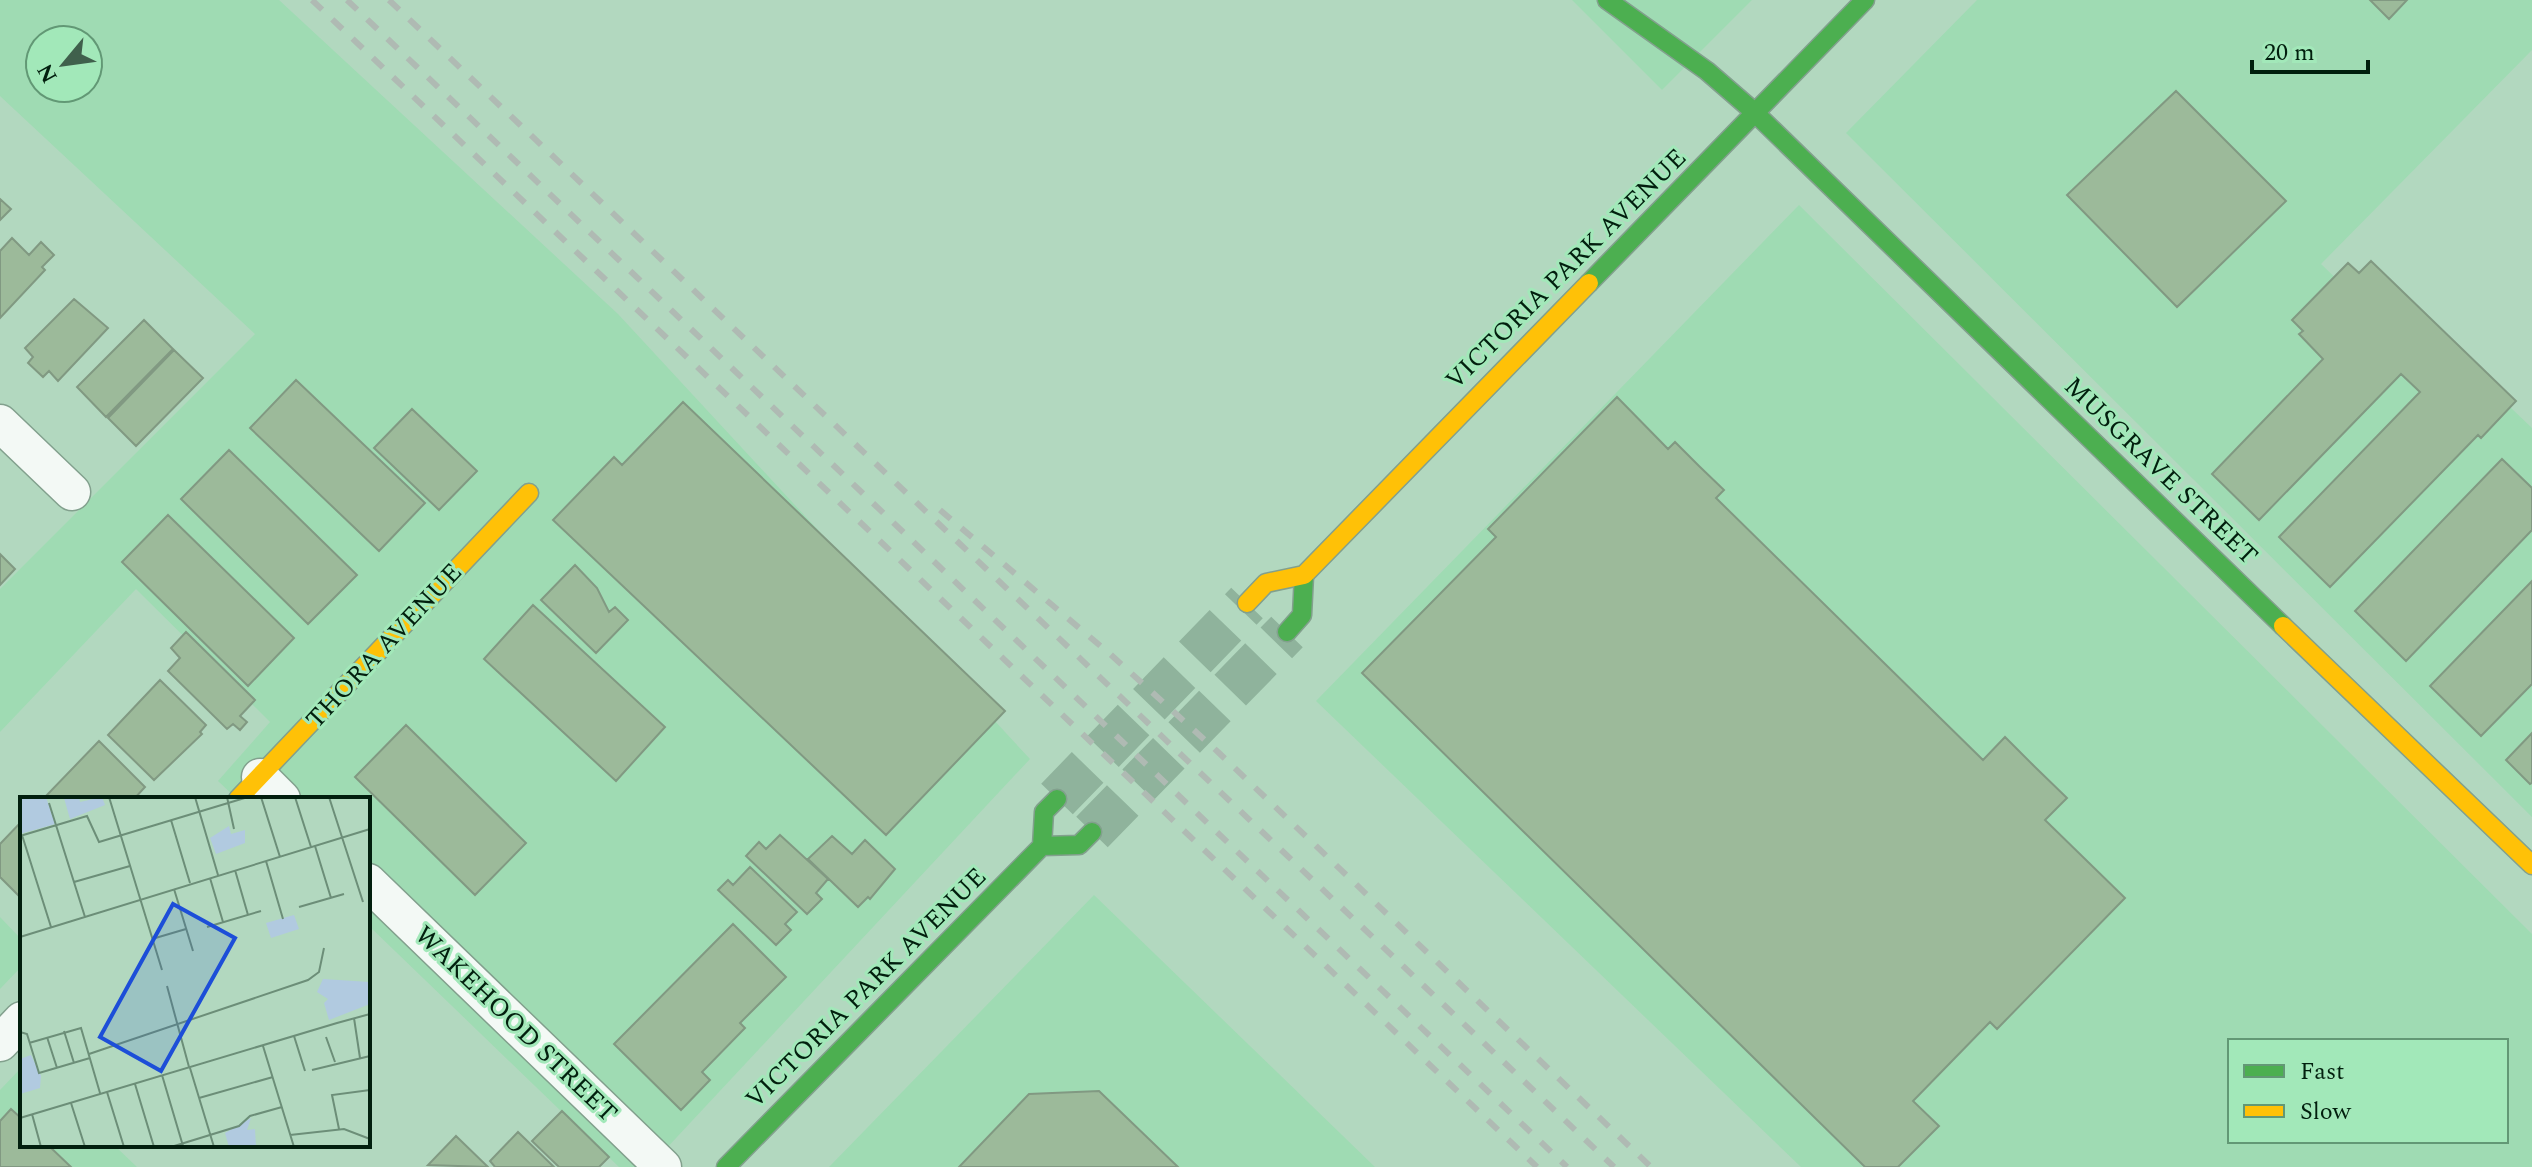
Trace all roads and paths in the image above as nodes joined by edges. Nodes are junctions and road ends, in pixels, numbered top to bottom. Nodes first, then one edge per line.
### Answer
1 (1607, 0) edge
2 (1865, 0) edge
3 (1758, 111) junction
4 (0, 423) edge
5 (72, 492) dead end
6 (529, 493) dead end
7 (1304, 575) junction
8 (1247, 603) tunnel mouth
9 (1287, 632) tunnel mouth
10 (260, 792) edge
11 (1057, 799) tunnel mouth
12 (1092, 832) tunnel mouth
13 (1042, 846) junction
14 (2532, 865) edge
15 (370, 884) edge
16 (20, 1022) edge
17 (0, 1043) edge
18 (663, 1167) edge
19 (726, 1167) edge

1 - 3 street, MUSGRAVE STREET
2 - 3 street, VICTORIA PARK AVENUE
3 - 7 street, VICTORIA PARK AVENUE
3 - 14 street, MUSGRAVE STREET
4 - 5 street
6 - 10 street, THORA AVENUE
7 - 8 street
7 - 9 street
11 - 13 street
12 - 13 street
13 - 19 street, VICTORIA PARK AVENUE
15 - 18 street, WAKEHOOD STREET
16 - 17 street

